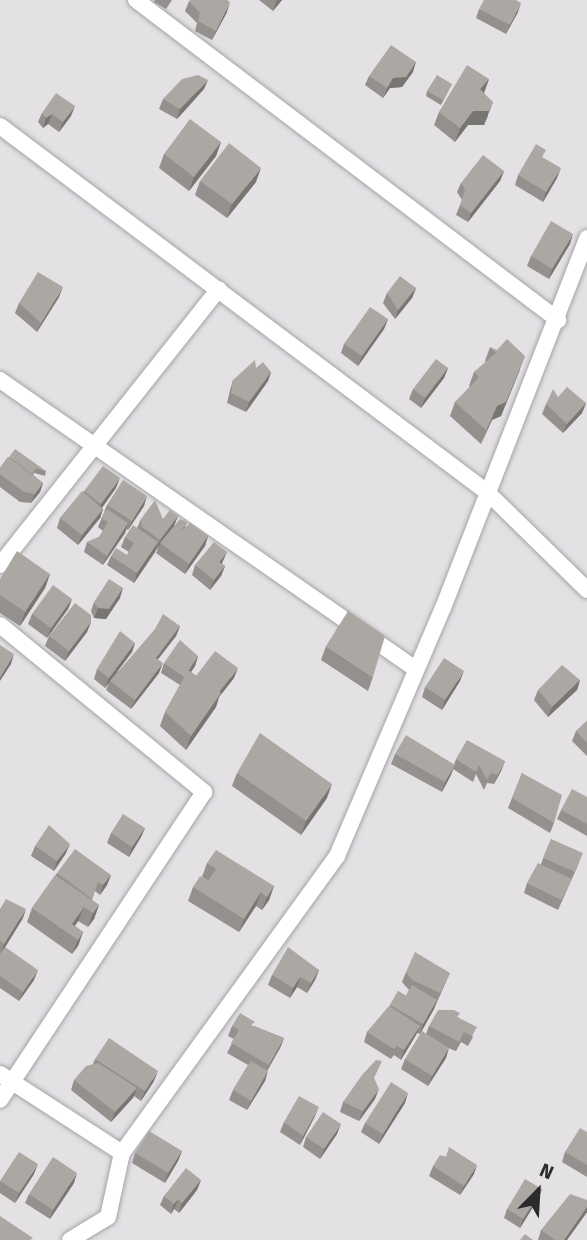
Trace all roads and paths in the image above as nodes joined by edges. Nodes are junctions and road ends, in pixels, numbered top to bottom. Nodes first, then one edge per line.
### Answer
1 (136, 0) edge
2 (0, 126) edge
3 (587, 238) edge
4 (219, 289) junction
5 (558, 320) junction
6 (0, 380) edge
7 (94, 445) junction
8 (487, 492) junction
9 (0, 565) edge
10 (587, 590) edge
11 (0, 625) edge
12 (414, 668) junction
13 (7, 1078) edge
14 (0, 1100) edge
15 (122, 1153) junction
16 (70, 1240) edge

1 - 5 street
2 - 4 street
3 - 5 street
4 - 7 street
4 - 8 street
5 - 8 street
6 - 7 street
7 - 9 street
7 - 12 street
8 - 10 street
8 - 12 street
11 - 13 street
12 - 15 street
13 - 14 street
13 - 15 street
15 - 16 street

